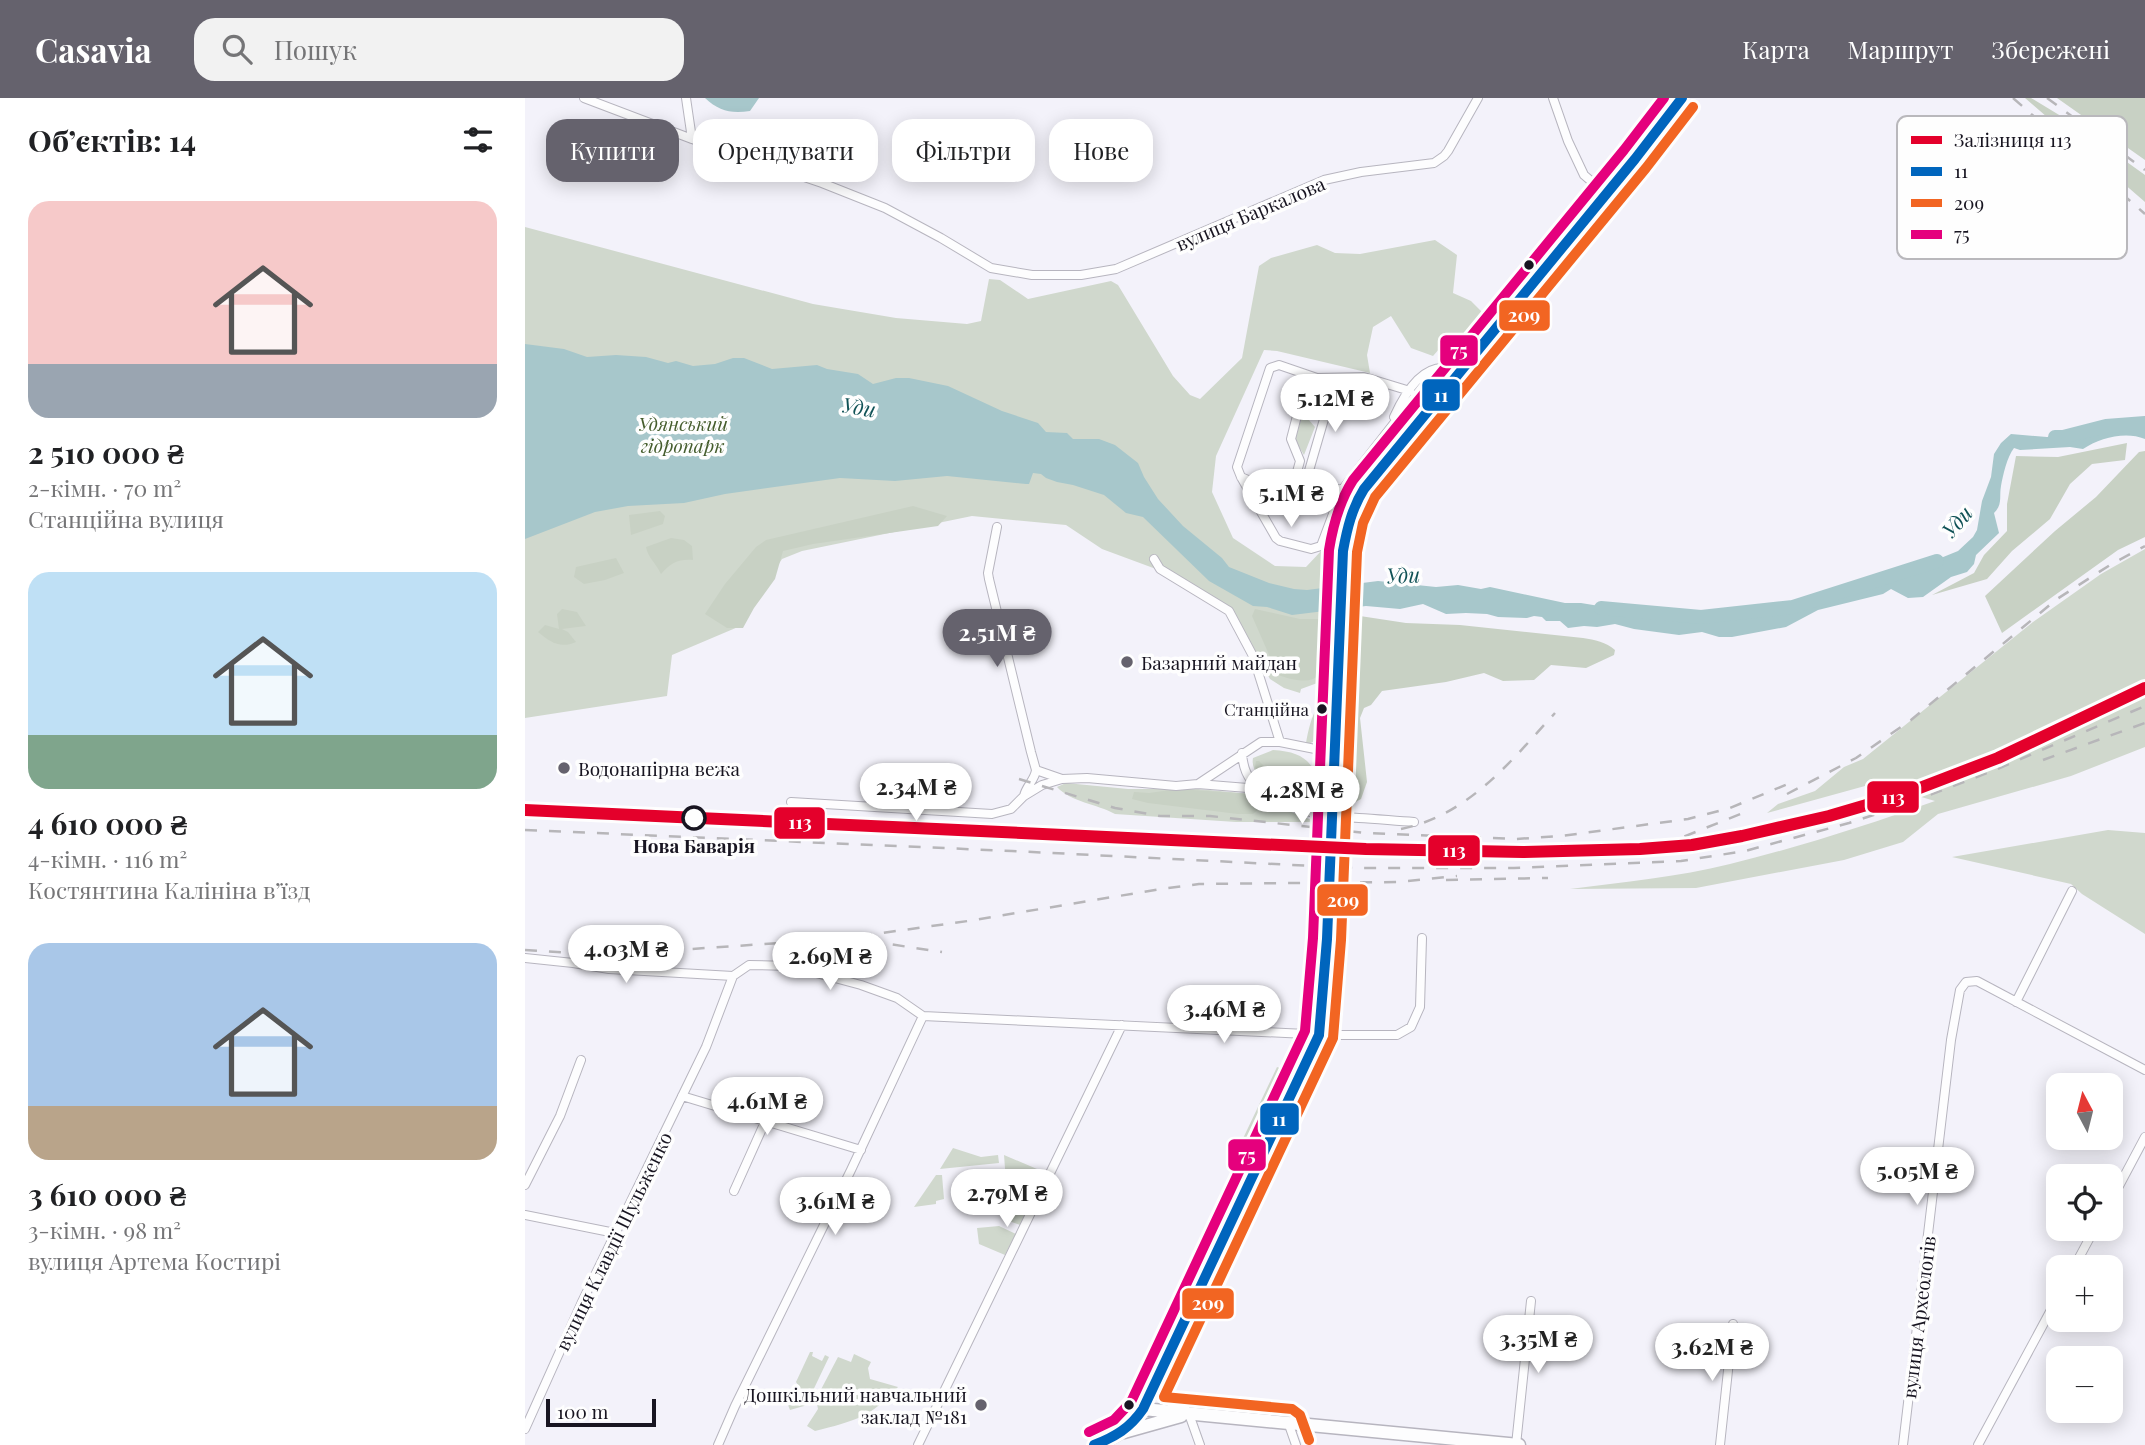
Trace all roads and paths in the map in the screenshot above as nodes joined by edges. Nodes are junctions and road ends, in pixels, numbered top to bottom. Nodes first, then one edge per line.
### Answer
1 (584, 98) edge
2 (686, 98) edge
3 (1478, 98) edge
4 (1553, 98) edge
5 (1682, 98) edge
6 (692, 139) junction
7 (1606, 194) junction
8 (1444, 368) junction
9 (1463, 369) junction
10 (1317, 378) junction
11 (1336, 378) junction
12 (1410, 390) junction
13 (1389, 429) junction
14 (1241, 477) junction
15 (1295, 478) junction
16 (1306, 481) junction
17 (1342, 490) junction
18 (997, 527) dead end
19 (1154, 559) dead end
20 (1280, 742) junction
21 (1242, 753) junction
22 (1335, 753) junction
23 (1036, 770) junction
24 (1062, 779) junction
25 (1198, 784) junction
26 (1259, 789) junction
27 (1024, 796) junction
28 (791, 802) dead end
29 (1414, 822) dead end
30 (2072, 891) dead end
31 (1422, 938) dead end
32 (525, 958) edge
33 (733, 976) junction
34 (2016, 1002) junction
35 (923, 1016) junction
36 (1122, 1025) junction
37 (1319, 1035) junction
38 (582, 1060) dead end
39 (2145, 1070) edge
40 (682, 1096) junction
41 (765, 1122) junction
42 (2145, 1137) edge
43 (860, 1150) junction
44 (2123, 1178) edge
45 (525, 1185) edge
46 (734, 1191) dead end
47 (525, 1214) edge
48 (615, 1233) junction
49 (1531, 1301) dead end
50 (2046, 1319) edge
51 (1733, 1324) dead end
52 (1160, 1371) junction
53 (1143, 1409) junction
54 (1188, 1414) junction
55 (1288, 1422) junction
56 (525, 1429) edge
57 (1121, 1434) junction
58 (718, 1445) edge
59 (918, 1445) edge
60 (1094, 1445) edge
61 (1199, 1445) edge
62 (1296, 1445) edge
63 (1517, 1445) edge
64 (1720, 1445) edge
65 (1903, 1445) edge
66 (1978, 1445) edge

1 - 6 street
2 - 6 street
3 - 6 street, вулиця Баркалова
4 - 7 street
5 - 7 main road
7 - 9 main road
8 - 9 street
8 - 12 street
8 - 13 street
9 - 22 main road
10 - 11 street
10 - 14 street
10 - 15 street
11 - 12 street
11 - 16 street
12 - 13 street
13 - 17 street
14 - 15 street
14 - 17 street
15 - 16 street
16 - 17 street
18 - 23 street
19 - 20 street
20 - 21 street
20 - 22 street
21 - 25 street
21 - 26 street
22 - 37 main road, bridge
23 - 24 street
23 - 27 street
24 - 25 street
24 - 27 street
25 - 26 street
26 - 29 street
27 - 28 street
30 - 34 street
31 - 37 street
32 - 33 street
33 - 35 street
33 - 40 street, вулиця Клавдії Шульженко
34 - 39 street
34 - 65 street, вулиця Археологів
35 - 36 street
35 - 43 street
36 - 37 street
36 - 59 street
37 - 52 main road
38 - 45 street
40 - 41 street
40 - 48 street, вулиця Клавдії Шульженко
41 - 43 street
41 - 46 street
42 - 44 street
43 - 58 street
47 - 48 street
48 - 56 street, вулиця Клавдії Шульженко
49 - 63 street
50 - 66 street
51 - 64 street
52 - 53 main road
52 - 54 main road
53 - 54 main road
53 - 57 main road
54 - 55 main road
54 - 57 main road
54 - 61 street
55 - 62 street
55 - 63 main road
57 - 60 main road

